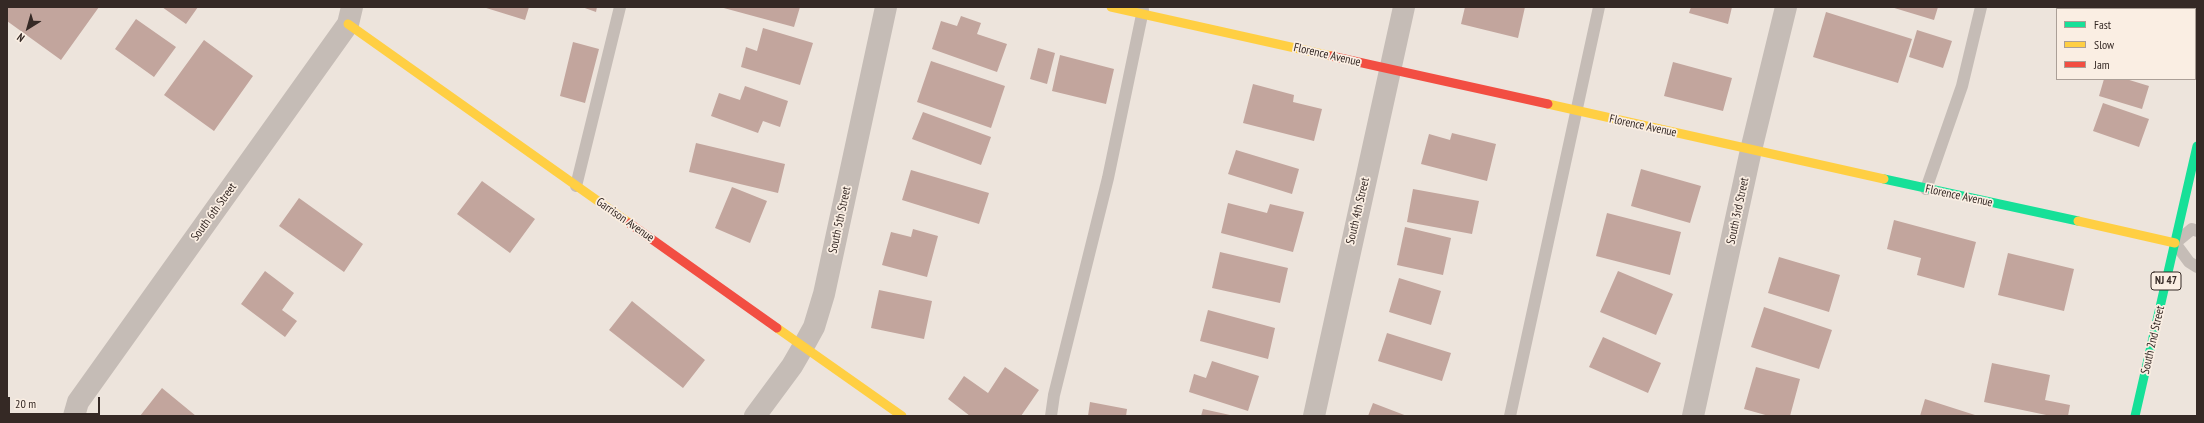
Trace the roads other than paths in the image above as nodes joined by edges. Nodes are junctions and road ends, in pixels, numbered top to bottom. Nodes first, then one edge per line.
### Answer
1 (620, 7) edge
2 (886, 7) edge
3 (1111, 7) edge
4 (1404, 7) edge
5 (1599, 7) edge
6 (1786, 7) edge
7 (1981, 7) edge
8 (1143, 11) edge
9 (350, 16) edge
10 (1390, 69) junction
11 (1576, 112) junction
12 (2197, 146) edge
13 (1751, 150) junction
14 (576, 186) junction
15 (1926, 189) junction
16 (2197, 231) edge
17 (2175, 243) junction
18 (2197, 267) edge
19 (803, 347) junction
20 (74, 416) edge
21 (755, 416) edge
22 (902, 416) edge
23 (1051, 416) edge
24 (1314, 416) edge
25 (1510, 416) edge
26 (1693, 416) edge
27 (2135, 416) edge

1 - 14 lane
2 - 19 street, South 5th Street
3 - 8 street, Florence Avenue
4 - 10 street, South 4th Street
5 - 11 lane
6 - 13 street, South 3rd Street
7 - 15 lane
8 - 10 street, Florence Avenue
8 - 23 lane
9 - 14 street, Garrison Avenue
9 - 20 street, South 6th Street
10 - 11 street, Florence Avenue
10 - 24 street, South 4th Street
11 - 13 street, Florence Avenue
11 - 25 lane
12 - 17 street, South 2nd Street / NJ 47
13 - 15 street, Florence Avenue
13 - 26 street, South 3rd Street
14 - 19 street, Garrison Avenue
15 - 17 street, Florence Avenue
16 - 17 lane
17 - 18 lane
17 - 27 street, South 2nd Street / NJ 47
19 - 21 street, South 5th Street
19 - 22 street, Garrison Avenue

